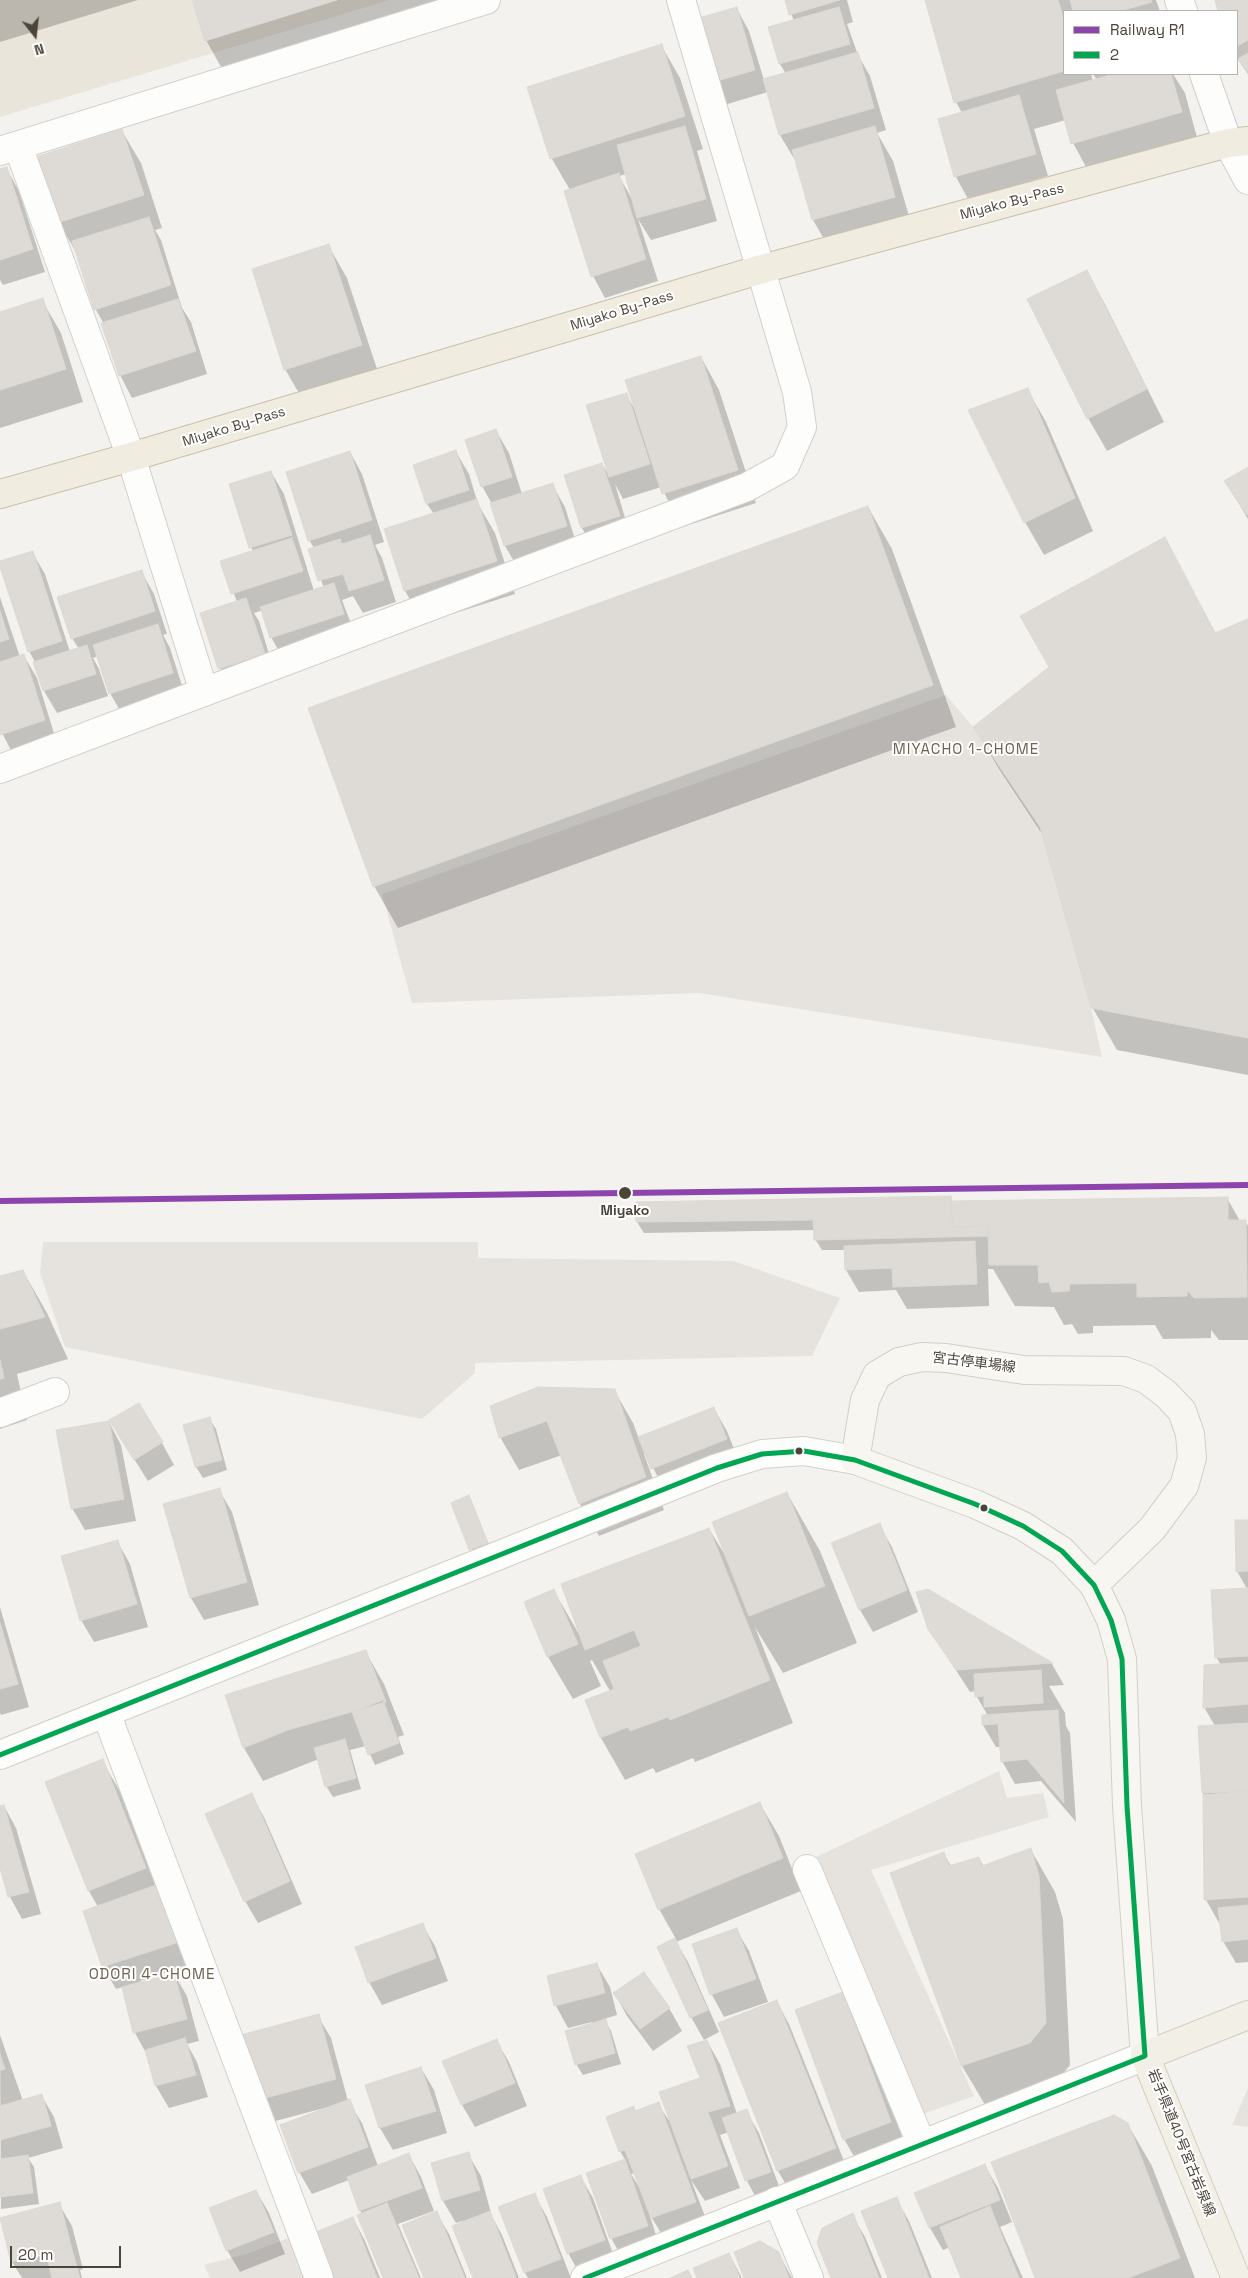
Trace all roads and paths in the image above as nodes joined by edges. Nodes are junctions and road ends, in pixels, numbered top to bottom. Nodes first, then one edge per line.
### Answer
1 (486, 0) edge
2 (681, 0) edge
3 (1204, 75) edge
4 (1238, 142) edge
5 (9, 148) edge
6 (1248, 180) edge
7 (762, 269) junction
8 (132, 457) junction
9 (0, 494) edge
10 (204, 692) junction
11 (0, 769) edge
12 (54, 1392) dead end
13 (0, 1413) edge
14 (856, 1460) junction
15 (1094, 1585) junction
16 (106, 1713) junction
17 (0, 1755) edge
18 (807, 1869) dead end
19 (1248, 2015) edge
20 (1145, 2056) junction
21 (921, 2143) junction
22 (777, 2201) junction
23 (319, 2278) edge
24 (585, 2278) edge
25 (810, 2278) edge
26 (1236, 2278) edge

1 - 5 street
2 - 7 street
3 - 4 street
4 - 6 street
4 - 7 highway, Miyako By-Pass
5 - 8 street
7 - 8 highway, Miyako By-Pass
7 - 10 street
8 - 9 highway, Miyako By-Pass
8 - 10 street
10 - 11 street
12 - 13 street
14 - 15 main road
14 - 15 main road, 宮古停車場線
14 - 16 street
15 - 20 main road
16 - 17 street
16 - 23 street
18 - 21 street
19 - 20 main road, 岩手県道40号宮古岩泉線
20 - 21 street
20 - 26 main road, 岩手県道40号宮古岩泉線
21 - 22 street
22 - 24 street
22 - 25 street

